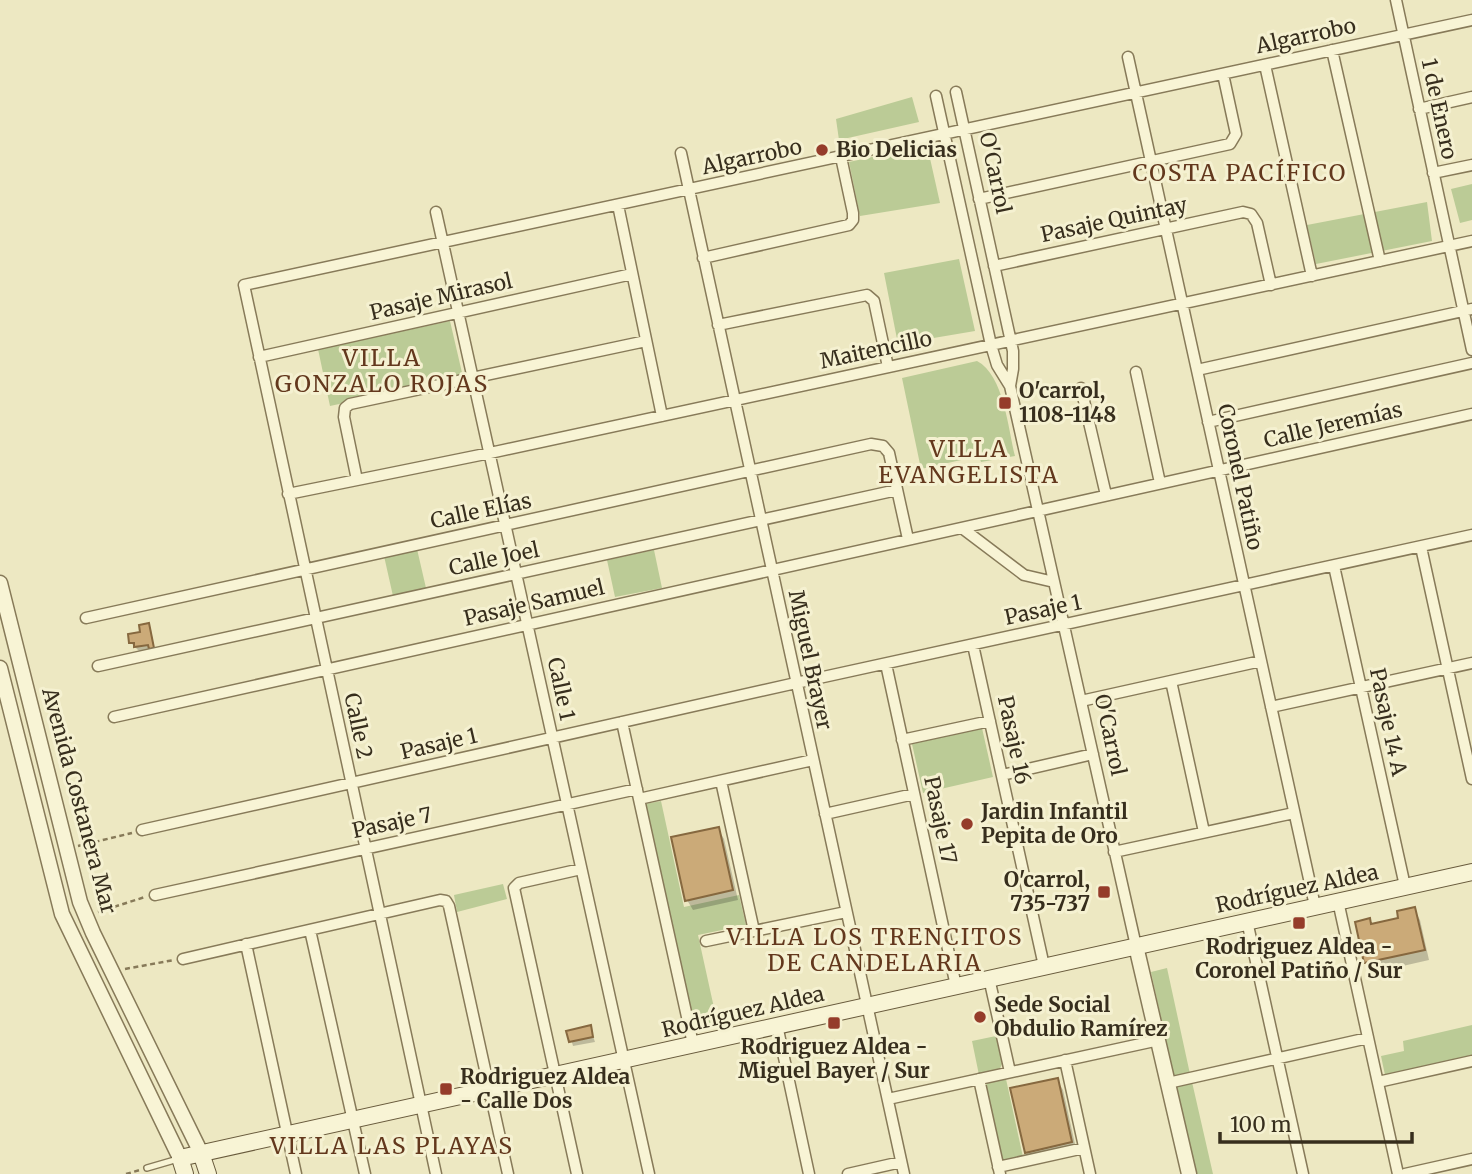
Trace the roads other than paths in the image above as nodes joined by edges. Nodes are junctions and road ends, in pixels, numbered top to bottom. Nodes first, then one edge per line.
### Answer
1 (1396, 0) edge
2 (1472, 20) edge
3 (1403, 35) junction
4 (1332, 50) junction
5 (1128, 57) dead end
6 (1265, 65) junction
7 (1223, 74) junction
8 (956, 92) dead end
9 (1136, 93) junction
10 (936, 96) dead end
11 (1472, 97) edge
12 (1419, 109) junction
13 (964, 130) junction
14 (945, 134) junction
15 (681, 153) dead end
16 (841, 157) junction
17 (1151, 161) junction
18 (1472, 165) edge
19 (1433, 173) junction
20 (689, 190) junction
21 (979, 199) junction
22 (618, 205) junction
23 (436, 212) dead end
24 (1166, 228) junction
25 (1472, 241) edge
26 (443, 243) junction
27 (1449, 246) junction
28 (703, 258) junction
29 (1380, 261) junction
30 (994, 265) junction
31 (632, 274) junction
32 (1312, 276) junction
33 (244, 285) joint
34 (1271, 285) junction
35 (1182, 304) junction
36 (1468, 310) edge
37 (458, 313) junction
38 (718, 325) junction
39 (646, 341) junction
40 (1011, 341) junction
41 (991, 345) junction
42 (1472, 350) edge
43 (259, 357) junction
44 (1472, 363) edge
45 (888, 367) junction
46 (1197, 370) junction
47 (1136, 372) dead end
48 (473, 378) junction
49 (1010, 386) junction
50 (1081, 388) dead end
51 (733, 401) junction
52 (1472, 414) edge
53 (662, 416) junction
54 (1208, 422) junction
55 (490, 453) junction
56 (1219, 470) junction
57 (749, 471) junction
58 (357, 480) junction
59 (1160, 483) junction
60 (897, 490) junction
61 (288, 494) junction
62 (1106, 495) junction
63 (1038, 510) junction
64 (760, 521) junction
65 (505, 525) junction
66 (962, 528) junction
67 (1472, 536) edge
68 (908, 539) junction
69 (1420, 547) junction
70 (1334, 566) junction
71 (304, 570) junction
72 (771, 570) junction
73 (516, 574) junction
74 (1054, 582) junction
75 (0, 583) edge
76 (1244, 585) junction
77 (86, 618) dead end
78 (315, 619) junction
79 (527, 625) junction
80 (1064, 625) junction
81 (973, 645) junction
82 (1261, 661) junction
83 (1472, 663) edge
84 (886, 664) junction
85 (99, 666) dead end
86 (0, 668) edge
87 (1447, 668) junction
88 (326, 669) junction
89 (1171, 681) junction
90 (796, 683) junction
91 (1361, 687) junction
92 (1081, 701) junction
93 (1271, 707) junction
94 (114, 717) dead end
95 (990, 721) junction
96 (622, 722) junction
97 (552, 738) junction
98 (902, 740) junction
99 (1093, 754) junction
100 (813, 760) junction
101 (1002, 775) junction
102 (1472, 779) edge
103 (721, 781) junction
104 (351, 783) junction
105 (638, 794) junction
106 (914, 794) junction
107 (567, 804) junction
108 (1294, 813) junction
109 (825, 814) junction
110 (142, 830) road end
111 (1204, 832) junction
112 (365, 848) junction
113 (1114, 852) junction
114 (581, 869) junction
115 (1472, 872) edge
116 (1405, 886) junction
117 (155, 895) road end
118 (1338, 901) junction
119 (1315, 906) junction
120 (846, 912) junction
121 (379, 914) junction
122 (1247, 921) junction
123 (310, 930) junction
124 (754, 931) junction
125 (706, 941) dead end
126 (246, 944) junction
127 (1136, 946) junction
128 (183, 959) road end
129 (1044, 966) junction
130 (989, 978) junction
131 (956, 986) junction
132 (867, 1006) junction
133 (777, 1026) junction
134 (1368, 1038) junction
135 (1159, 1040) junction
136 (693, 1044) junction
137 (1278, 1058) junction
138 (624, 1060) junction
139 (1065, 1060) junction
140 (1472, 1061) edge
141 (1010, 1072) junction
142 (555, 1075) junction
143 (979, 1079) junction
144 (1378, 1082) junction
145 (1168, 1083) junction
146 (490, 1089) junction
147 (888, 1099) junction
148 (421, 1105) junction
149 (353, 1120) junction
150 (288, 1134) junction
151 (1084, 1148) junction
152 (201, 1153) junction
153 (1472, 1159) edge
154 (901, 1162) junction
155 (183, 1166) edge
156 (147, 1168) road end
157 (999, 1170) edge
158 (208, 1174) edge
159 (296, 1174) edge
160 (365, 1174) edge
161 (436, 1174) edge
162 (509, 1174) edge
163 (577, 1174) edge
164 (649, 1174) edge
165 (809, 1174) edge
166 (848, 1174) edge
167 (904, 1174) edge
168 (1090, 1174) edge
169 (1189, 1174) edge
170 (1303, 1174) edge
171 (1398, 1174) edge
172 (1405, 1174) edge

1 - 3 street, 1 de Enero
2 - 3 street, Algarrobo
3 - 4 street, Algarrobo
3 - 12 street, 1 de Enero
4 - 6 street, Algarrobo
4 - 29 street
5 - 9 street, Coronel Patiño
6 - 7 street, Algarrobo
6 - 32 street
7 - 9 street, Algarrobo
7 - 17 street
8 - 13 street, O'Carrol
9 - 13 street, Algarrobo
9 - 17 street, Coronel Patiño
10 - 14 street, O'Carrol
11 - 12 street
12 - 19 street, 1 de Enero
13 - 14 street, Algarrobo
13 - 21 street, O'Carrol
14 - 16 street, Algarrobo
14 - 41 street, O'Carrol
15 - 20 street, Miguel Brayer
16 - 20 street, Algarrobo
16 - 28 street
17 - 21 street
17 - 24 street, Coronel Patiño
18 - 19 street
19 - 27 street, 1 de Enero
20 - 22 street, Algarrobo
20 - 28 street, Miguel Brayer
21 - 30 street, O'Carrol
22 - 26 street, Algarrobo
22 - 31 street
23 - 26 street, Calle 1
24 - 30 street, Pasaje Quintay
24 - 34 street, Pasaje Quintay
24 - 35 street, Coronel Patiño
25 - 27 street, Maitencillo
26 - 33 street, Algarrobo
26 - 37 street, Calle 1
27 - 29 street, Maitencillo
27 - 36 street, 1 de Enero
28 - 38 street, Miguel Brayer
29 - 32 street, Maitencillo
30 - 40 street, O'Carrol
31 - 37 street, Pasaje Mirasol
31 - 39 street
32 - 34 street, Maitencillo
33 - 43 street, Calle 2
34 - 35 street, Maitencillo
35 - 40 street, Maitencillo
35 - 46 street, Coronel Patiño
36 - 42 street, 1 de Enero
36 - 46 street
37 - 43 street, Pasaje Mirasol
37 - 48 street, Calle 1
38 - 45 street
38 - 51 street, Miguel Brayer
39 - 48 street
39 - 53 street
40 - 41 street, Maitencillo
40 - 49 street, O'Carrol
41 - 45 street, Maitencillo
41 - 49 street, O'Carrol
43 - 61 street, Calle 2
44 - 54 street
45 - 51 street, Maitencillo
46 - 54 street, Coronel Patiño
47 - 59 street
48 - 55 street, Calle 1
48 - 58 street
49 - 63 street, O'Carrol
50 - 62 street
51 - 53 street, Maitencillo
51 - 57 street, Miguel Brayer
52 - 56 street, Calle Jeremías
53 - 55 street, Maitencillo
54 - 56 street, Coronel Patiño
55 - 58 street, Maitencillo
55 - 65 street, Calle 1
56 - 59 street, Calle Jeremías
56 - 76 street, Coronel Patiño
57 - 60 street, Calle Elías
57 - 64 street, Miguel Brayer
57 - 65 street, Calle Elías
58 - 61 street, Maitencillo
59 - 62 street, Calle Jeremías
60 - 64 street, Calle Joel
60 - 68 street
61 - 71 street, Calle 2
62 - 63 street, Calle Jeremías
63 - 66 street, Calle Jeremías
63 - 74 street, O'Carrol
64 - 72 street, Miguel Brayer
64 - 73 street, Calle Joel
65 - 71 street, Calle Elías
65 - 73 street, Calle 1
66 - 68 street, Pasaje Samuel
66 - 74 street
67 - 69 street, Pasaje 1
68 - 72 street, Pasaje Samuel
69 - 70 street, Pasaje 1
69 - 87 street
70 - 76 street, Pasaje 1
70 - 91 street, Pasaje 14 A
71 - 77 street, Calle Elías
71 - 78 street, Calle 2
72 - 79 street, Pasaje Samuel
72 - 90 street, Miguel Brayer
73 - 78 street, Calle Joel
73 - 79 street, Calle 1
74 - 80 street, O'Carrol
75 - 152 street, Avenida Costanera Mar
76 - 80 street, Pasaje 1
76 - 82 street, Coronel Patiño
78 - 85 street, Calle Joel
78 - 88 street, Calle 2
79 - 88 street, Pasaje Samuel
79 - 97 street, Calle 1
80 - 81 street, Pasaje 1
80 - 92 street, O'Carrol
81 - 84 street, Pasaje 1
81 - 95 street, Pasaje 16
82 - 89 street
82 - 93 street, Coronel Patiño
83 - 87 street
84 - 90 street, Pasaje 1
84 - 98 street, Pasaje 17
86 - 155 street, Avenida Costanera Mar
87 - 91 street
87 - 102 street
88 - 94 street, Pasaje Samuel
88 - 104 street, Calle 2
89 - 92 street
89 - 111 street
90 - 96 street, Pasaje 1
90 - 100 street, Miguel Brayer
91 - 93 street
91 - 116 street, Pasaje 14 A
92 - 99 street, O'Carrol
93 - 108 street, Coronel Patiño
95 - 98 street
95 - 101 street, Pasaje 16
96 - 97 street, Pasaje 1
96 - 105 street
97 - 104 street, Pasaje 1
97 - 107 street, Calle 1
98 - 106 street, Pasaje 17
99 - 101 street
99 - 113 street, O'Carrol
100 - 103 street, Pasaje 7
100 - 109 street, Miguel Brayer
101 - 129 street, Pasaje 16
103 - 105 street, Pasaje 7
103 - 124 street
104 - 110 street, Pasaje 1
104 - 112 street, Calle 2
105 - 107 street, Pasaje 7
105 - 136 street
106 - 109 street
106 - 131 street, Pasaje 17
107 - 112 street, Pasaje 7
107 - 114 street, Calle 1
108 - 111 street
108 - 119 street, Coronel Patiño
109 - 120 street, Miguel Brayer
111 - 113 street
112 - 117 street, Pasaje 7
112 - 121 street, Calle 2
113 - 127 street, O'Carrol
114 - 138 street, Calle 1
114 - 142 street
115 - 116 main road, Rodríguez Aldea
116 - 118 main road, Rodríguez Aldea
118 - 119 main road, Rodríguez Aldea
118 - 134 street
119 - 122 main road, Rodríguez Aldea
120 - 124 street
120 - 132 street, Miguel Brayer
121 - 123 street
121 - 146 street
121 - 148 street, Calle 2
122 - 127 main road, Rodríguez Aldea
122 - 137 street
123 - 126 street
123 - 149 street
124 - 125 street
126 - 128 street
126 - 150 street
127 - 129 main road, Rodríguez Aldea
127 - 135 street, O'Carrol
129 - 130 main road, Rodríguez Aldea
130 - 131 main road, Rodríguez Aldea
130 - 141 street
131 - 132 main road, Rodríguez Aldea
132 - 133 main road, Rodríguez Aldea
132 - 147 street, Miguel Brayer
133 - 136 main road, Rodríguez Aldea
133 - 165 street
134 - 137 street
134 - 144 street
135 - 139 street
135 - 145 street, O'Carrol
136 - 138 main road, Rodríguez Aldea
137 - 145 street
137 - 170 street
138 - 142 main road, Rodríguez Aldea
138 - 164 street, Calle 1
139 - 141 street
139 - 151 street
140 - 144 street
141 - 143 street
142 - 146 main road, Rodríguez Aldea
142 - 163 street
143 - 147 street
143 - 157 street
144 - 171 street
145 - 169 street, O'Carrol
146 - 148 main road, Rodríguez Aldea
146 - 162 street
147 - 154 street, Miguel Brayer
148 - 149 main road, Rodríguez Aldea
148 - 161 street, Calle 2
149 - 150 main road, Rodríguez Aldea
149 - 160 street
150 - 152 main road, Rodríguez Aldea
150 - 159 street
151 - 157 street
151 - 168 street
152 - 155 main road, Rodríguez Aldea
152 - 158 main road, Avenida Costanera Mar
153 - 172 street
154 - 166 street
154 - 167 street, Miguel Brayer
155 - 156 lane, Rodríguez Aldea

